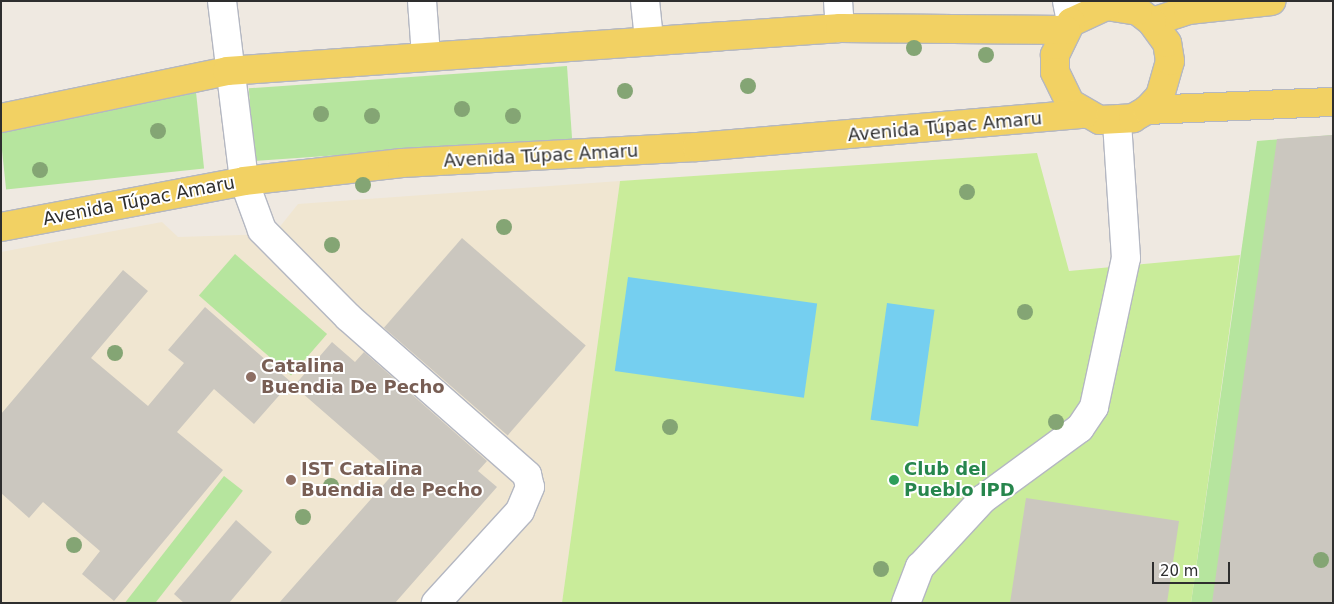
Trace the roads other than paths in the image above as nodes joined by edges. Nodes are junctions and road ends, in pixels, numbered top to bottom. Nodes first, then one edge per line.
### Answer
1 (222, 1) edge
2 (422, 1) edge
3 (645, 1) edge
4 (838, 1) edge
5 (1272, 1) edge
6 (1152, 14) edge
7 (1068, 18) edge
8 (840, 28) junction
9 (650, 40) junction
10 (426, 55) junction
11 (227, 71) junction
12 (1333, 102) edge
13 (1147, 110) junction
14 (1084, 114) junction
15 (1, 118) edge
16 (1117, 122) junction
17 (244, 181) junction
18 (1, 227) edge
19 (436, 603) edge
20 (906, 603) edge

1 - 11 street
2 - 10 street
3 - 9 street
4 - 8 street
5 - 6 main road
6 - 7 main road
6 - 13 main road
7 - 8 main road
7 - 14 main road
8 - 9 main road
9 - 10 main road
10 - 11 main road
11 - 15 main road
11 - 17 street
12 - 13 main road
13 - 16 main road
14 - 16 main road
14 - 17 main road, Avenida Túpac Amaru
16 - 20 street
17 - 18 main road, Avenida Túpac Amaru
17 - 19 street

